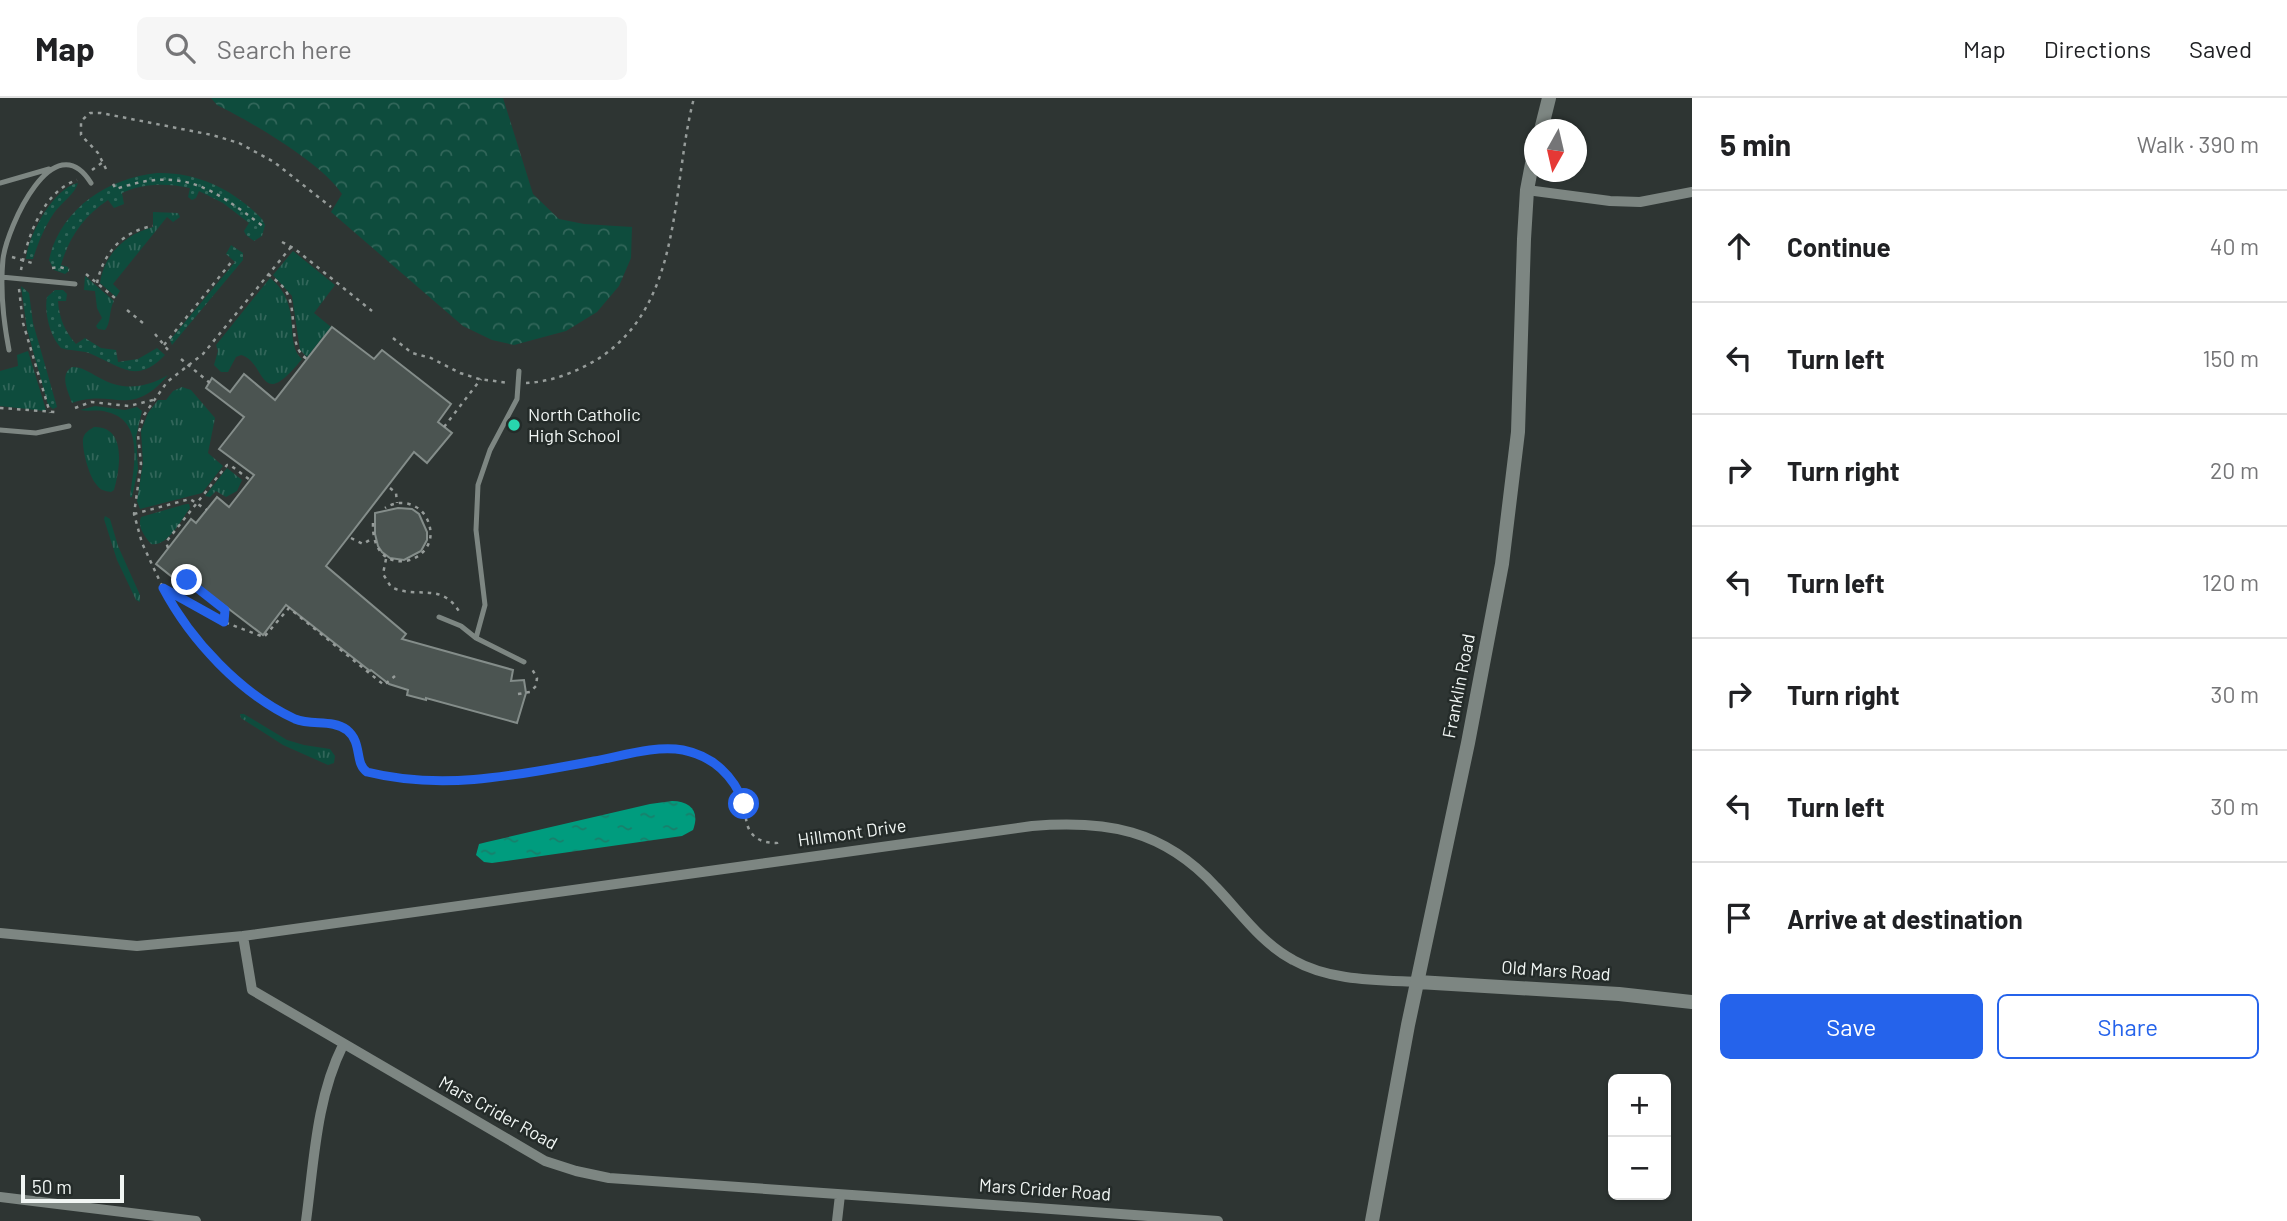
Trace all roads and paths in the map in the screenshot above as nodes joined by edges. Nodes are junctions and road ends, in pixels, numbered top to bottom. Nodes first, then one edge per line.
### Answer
1 (694, 98) edge
2 (1549, 98) edge
3 (1544, 119) edge
4 (103, 162) junction
5 (52, 169) junction
6 (106, 169) dead end
7 (92, 170) dead end
8 (77, 180) dead end
9 (1529, 182) edge
10 (0, 183) edge
11 (90, 183) dead end
12 (113, 184) dead end
13 (1527, 190) junction
14 (1692, 192) edge
15 (331, 207) dead end
16 (153, 226) dead end
17 (264, 227) dead end
18 (282, 242) dead end
19 (290, 247) junction
20 (12, 257) dead end
21 (23, 260) junction
22 (233, 260) dead end
23 (32, 263) dead end
24 (52, 268) dead end
25 (21, 270) dead end
26 (69, 270) dead end
27 (86, 274) dead end
28 (268, 274) junction
29 (1, 277) edge
30 (97, 283) junction
31 (75, 284) dead end
32 (19, 286) dead end
33 (115, 298) dead end
34 (127, 310) dead end
35 (372, 311) dead end
36 (143, 323) dead end
37 (155, 334) dead end
38 (393, 338) dead end
39 (164, 345) junction
40 (9, 350) dead end
41 (169, 350) dead end
42 (181, 359) dead end
43 (307, 359) dead end
44 (190, 366) junction
45 (519, 371) dead end
46 (481, 379) junction
47 (210, 383) dead end
48 (520, 383) junction
49 (154, 400) junction
50 (0, 408) edge
51 (75, 408) dead end
52 (56, 412) dead end
53 (50, 413) junction
54 (69, 426) dead end
55 (444, 427) dead end
56 (0, 429) edge
57 (250, 480) dead end
58 (390, 488) dead end
59 (196, 503) junction
60 (397, 503) junction
61 (385, 508) dead end
62 (207, 510) dead end
63 (134, 514) junction
64 (373, 523) dead end
65 (351, 538) dead end
66 (373, 538) junction
67 (168, 548) dead end
68 (386, 558) junction
69 (187, 580) dead end
70 (163, 588) junction
71 (439, 617) dead end
72 (224, 622) junction
73 (464, 628) junction
74 (476, 638) junction
75 (524, 662) joint
76 (395, 676) dead end
77 (518, 694) dead end
78 (778, 847) dead end
79 (0, 933) edge
80 (243, 936) junction
81 (1418, 982) junction
82 (1692, 1002) edge
83 (342, 1045) junction
84 (840, 1195) junction
85 (0, 1198) edge
86 (195, 1221) edge
87 (306, 1221) edge
88 (837, 1221) edge
89 (1218, 1221) edge
90 (1372, 1221) edge

1 - 48 path
2 - 3 street
4 - 6 path
4 - 7 path
4 - 15 path
5 - 10 lane
5 - 11 lane
5 - 29 lane
8 - 21 path
9 - 13 street, Franklin Road
12 - 17 path
13 - 14 street
13 - 81 street, Franklin Road
16 - 30 path
18 - 19 path
19 - 28 path
19 - 35 path
20 - 21 path
21 - 23 path
21 - 25 path
22 - 39 path
24 - 26 path
27 - 30 path
28 - 43 path
28 - 44 path
29 - 31 lane
29 - 40 lane
30 - 33 path
32 - 53 path
34 - 36 path
37 - 39 path
38 - 46 path
39 - 41 path
42 - 44 path
44 - 47 path
44 - 49 path
45 - 48 lane
46 - 48 path
46 - 55 path
48 - 74 lane
49 - 51 path
49 - 63 path
50 - 53 path
52 - 53 path
54 - 56 lane
57 - 59 path
58 - 60 path
59 - 62 path
59 - 63 path
59 - 67 path
60 - 61 path
60 - 68 path
63 - 70 path
64 - 66 path
65 - 66 path
66 - 68 path
68 - 73 path
69 - 72 path
70 - 72 path
70 - 78 path
71 - 73 lane
72 - 76 path
73 - 74 lane
74 - 75 lane
75 - 77 path
79 - 80 street
80 - 81 street, Hillmont Drive
80 - 83 street, Mars Crider Road
81 - 82 street, Old Mars Road
81 - 90 street, Franklin Road
83 - 84 street, Mars Crider Road
83 - 87 street
84 - 88 street
84 - 89 street, Mars Crider Road
85 - 86 street

